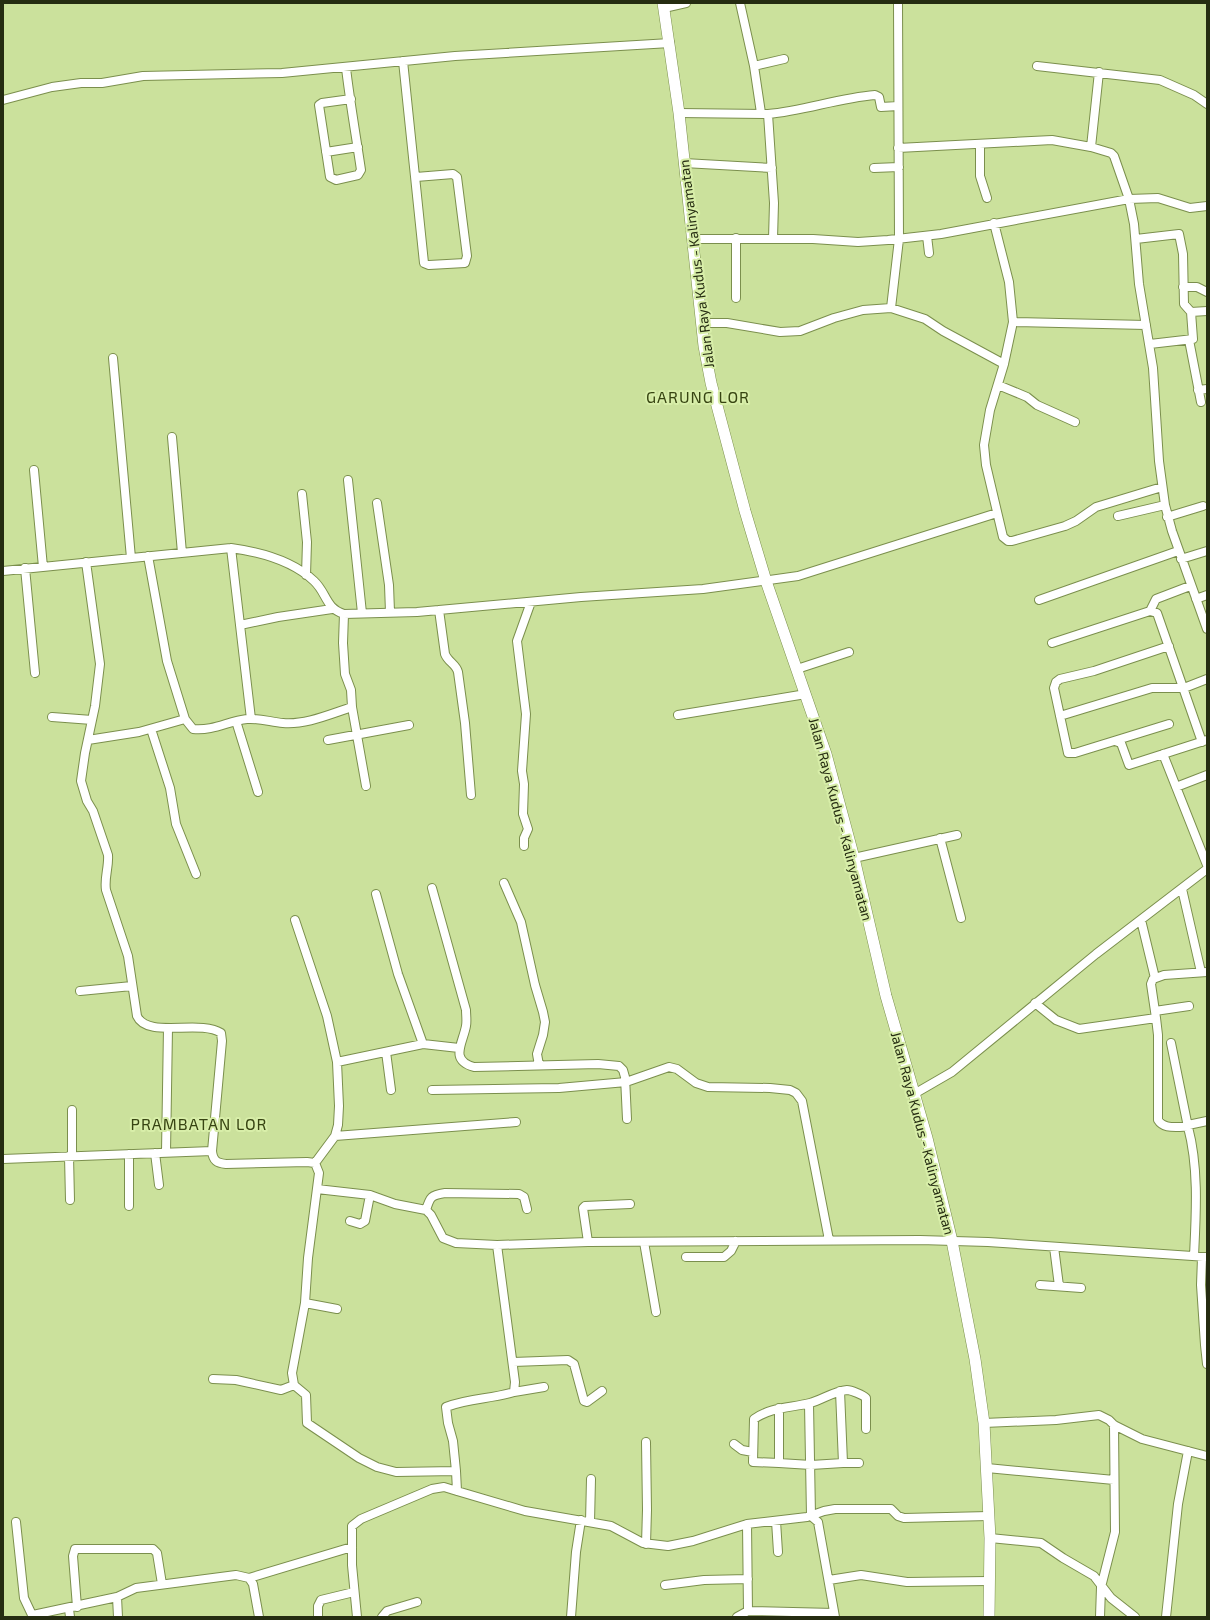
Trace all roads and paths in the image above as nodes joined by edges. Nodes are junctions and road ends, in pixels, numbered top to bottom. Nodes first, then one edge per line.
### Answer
1 (686, 3) edge
2 (740, 3) edge
3 (898, 3) edge
4 (663, 5) edge
5 (670, 43) junction
6 (784, 59) dead end
7 (403, 61) junction
8 (754, 66) junction
9 (1036, 66) dead end
10 (346, 68) junction
11 (1099, 72) junction
12 (351, 99) junction
13 (3, 100) edge
14 (1207, 104) edge
15 (898, 106) junction
16 (679, 113) junction
17 (764, 113) junction
18 (980, 144) junction
19 (358, 147) junction
20 (1091, 147) junction
21 (898, 148) junction
22 (326, 152) junction
23 (684, 162) junction
24 (899, 167) junction
25 (772, 168) junction
26 (874, 168) dead end
27 (416, 177) junction
28 (987, 198) dead end
29 (1129, 199) junction
30 (1207, 206) edge
31 (994, 223) junction
32 (928, 236) junction
33 (736, 238) junction
34 (694, 239) junction
35 (774, 239) junction
36 (899, 239) junction
37 (1136, 239) junction
38 (929, 252) dead end
39 (1183, 287) junction
40 (1207, 292) edge
41 (736, 298) dead end
42 (892, 308) junction
43 (1207, 311) edge
44 (1191, 312) junction
45 (1014, 322) junction
46 (702, 323) junction
47 (1146, 324) junction
48 (1189, 340) junction
49 (1150, 344) junction
50 (113, 358) dead end
51 (1004, 364) junction
52 (998, 385) junction
53 (1207, 389) edge
54 (1198, 390) junction
55 (1201, 402) dead end
56 (1075, 422) dead end
57 (172, 437) dead end
58 (34, 470) dead end
59 (348, 480) dead end
60 (1162, 487) junction
61 (302, 494) dead end
62 (377, 503) dead end
63 (1165, 505) junction
64 (1203, 506) dead end
65 (997, 513) junction
66 (1118, 516) dead end
67 (1167, 517) junction
68 (231, 548) junction
69 (1207, 551) edge
70 (182, 553) junction
71 (1180, 555) junction
72 (148, 556) junction
73 (131, 558) junction
74 (86, 562) junction
75 (43, 567) junction
76 (25, 568) junction
77 (3, 571) edge
78 (306, 575) junction
79 (766, 581) junction
80 (1190, 586) junction
81 (1207, 595) edge
82 (1196, 599) junction
83 (1039, 600) dead end
84 (531, 602) junction
85 (332, 609) junction
86 (439, 610) junction
87 (1150, 611) junction
88 (390, 612) junction
89 (362, 613) junction
90 (344, 614) junction
91 (1206, 620) edge
92 (240, 625) junction
93 (1207, 629) edge
94 (1052, 643) dead end
95 (1169, 646) junction
96 (849, 652) dead end
97 (797, 669) junction
98 (35, 673) dead end
99 (1207, 679) edge
100 (1184, 688) junction
101 (806, 694) junction
102 (352, 707) junction
103 (678, 715) dead end
104 (52, 716) dead end
105 (1060, 716) junction
106 (185, 719) junction
107 (251, 719) junction
108 (92, 720) junction
109 (236, 721) junction
110 (1169, 724) dead end
111 (409, 725) dead end
112 (151, 729) junction
113 (356, 734) junction
114 (88, 740) junction
115 (328, 740) dead end
116 (1114, 741) junction
117 (1204, 741) edge
118 (1163, 754) junction
119 (1207, 775) edge
120 (366, 786) dead end
121 (1176, 787) junction
122 (258, 792) dead end
123 (471, 795) dead end
124 (958, 834) dead end
125 (940, 838) junction
126 (524, 846) dead end
127 (854, 858) junction
128 (1207, 865) edge
129 (1207, 869) edge
130 (196, 874) dead end
131 (504, 883) dead end
132 (432, 888) dead end
133 (1182, 889) junction
134 (376, 894) dead end
135 (961, 918) dead end
136 (295, 920) dead end
137 (1141, 920) junction
138 (1204, 972) edge
139 (1155, 978) junction
140 (132, 986) junction
141 (80, 991) dead end
142 (1035, 1003) junction
143 (1189, 1006) dead end
144 (1155, 1015) junction
145 (168, 1028) junction
146 (1171, 1043) dead end
147 (423, 1044) junction
148 (459, 1048) junction
149 (386, 1052) junction
150 (337, 1062) junction
151 (539, 1065) junction
152 (626, 1082) junction
153 (391, 1090) dead end
154 (432, 1090) dead end
155 (914, 1094) junction
156 (72, 1110) dead end
157 (627, 1119) dead end
158 (1207, 1121) edge
159 (516, 1122) dead end
160 (1188, 1126) junction
161 (335, 1136) junction
162 (212, 1151) junction
163 (166, 1152) junction
164 (155, 1153) junction
165 (129, 1154) junction
166 (71, 1156) junction
167 (3, 1159) edge
168 (315, 1163) junction
169 (159, 1185) dead end
170 (317, 1189) junction
171 (370, 1195) junction
172 (70, 1200) dead end
173 (630, 1204) dead end
174 (129, 1206) dead end
175 (527, 1209) dead end
176 (426, 1210) junction
177 (350, 1221) dead end
178 (829, 1240) junction
179 (736, 1241) junction
180 (952, 1241) junction
181 (588, 1242) junction
182 (644, 1242) junction
183 (497, 1245) junction
184 (1054, 1247) junction
185 (686, 1257) dead end
186 (1201, 1257) edge
187 (1040, 1285) dead end
188 (1059, 1286) junction
189 (1081, 1288) dead end
190 (305, 1303) junction
191 (337, 1309) dead end
192 (656, 1312) dead end
193 (1206, 1344) edge
194 (513, 1362) junction
195 (1207, 1364) edge
196 (213, 1379) dead end
197 (294, 1385) junction
198 (544, 1387) dead end
199 (602, 1391) dead end
200 (840, 1391) junction
201 (514, 1392) junction
202 (809, 1404) junction
203 (779, 1408) junction
204 (984, 1423) junction
205 (1114, 1425) junction
206 (866, 1429) dead end
207 (646, 1442) dead end
208 (734, 1444) dead end
209 (1188, 1451) junction
210 (753, 1452) junction
211 (1207, 1456) edge
212 (779, 1462) junction
213 (843, 1463) junction
214 (859, 1463) dead end
215 (811, 1465) junction
216 (987, 1468) junction
217 (456, 1475) junction
218 (591, 1479) dead end
219 (1114, 1480) junction
220 (457, 1490) junction
221 (810, 1516) junction
222 (989, 1516) junction
223 (581, 1520) junction
224 (776, 1521) junction
225 (16, 1522) dead end
226 (590, 1522) junction
227 (747, 1524) junction
228 (990, 1538) junction
229 (646, 1544) junction
230 (352, 1547) junction
231 (778, 1552) dead end
232 (249, 1578) junction
233 (748, 1579) junction
234 (829, 1580) junction
235 (989, 1581) junction
236 (162, 1584) junction
237 (665, 1585) dead end
238 (1101, 1587) junction
239 (354, 1592) junction
240 (117, 1597) junction
241 (417, 1602) dead end
242 (72, 1611) edge
243 (748, 1611) junction
244 (835, 1615) edge
245 (33, 1616) edge
246 (118, 1617) edge
247 (259, 1617) edge
248 (318, 1617) edge
249 (357, 1617) edge
250 (382, 1617) edge
251 (571, 1617) edge
252 (737, 1617) edge
253 (989, 1617) edge
254 (1100, 1617) edge
255 (1135, 1617) edge
256 (1166, 1617) edge

1 - 4 street
2 - 8 street
3 - 15 street
4 - 5 main road, Jalan Raya Kudus - Kalinyamatan
5 - 7 street
5 - 16 main road, Jalan Raya Kudus - Kalinyamatan
6 - 8 street
7 - 10 street
7 - 27 street
8 - 17 street
9 - 11 street
10 - 12 street
10 - 13 street
11 - 14 street
11 - 20 street
12 - 19 street
12 - 22 street
15 - 17 street
15 - 21 street
16 - 17 street
16 - 23 main road, Jalan Raya Kudus - Kalinyamatan
17 - 25 street
18 - 20 street
18 - 21 street
18 - 28 street
19 - 22 street
19 - 22 street
20 - 29 street
21 - 24 street
23 - 25 street
23 - 34 main road, Jalan Raya Kudus - Kalinyamatan
24 - 26 street
24 - 36 street
25 - 35 street
27 - 27 street
29 - 30 street
29 - 31 street
29 - 37 street
31 - 32 street
31 - 45 street
32 - 36 street
32 - 38 street
33 - 34 street
33 - 35 street
33 - 41 street
34 - 46 main road, Jalan Raya Kudus - Kalinyamatan
35 - 36 street
36 - 42 street
37 - 39 street
37 - 47 street
39 - 40 street
39 - 44 street
42 - 46 street
42 - 51 street
43 - 44 street
44 - 48 street
45 - 47 street
45 - 51 street
46 - 79 main road, Jalan Raya Kudus - Kalinyamatan
47 - 49 street
48 - 49 street
48 - 54 street
49 - 60 street
50 - 73 street
51 - 52 street
52 - 56 street
52 - 65 street
53 - 54 street
54 - 55 street
57 - 70 street
58 - 75 street
59 - 89 street
60 - 63 street
60 - 65 street
61 - 78 street
62 - 88 street
63 - 66 street
63 - 67 street
64 - 67 street
65 - 79 street
67 - 71 street
68 - 70 street
68 - 78 street
68 - 92 street
69 - 71 street
70 - 72 street
71 - 80 street
71 - 83 street
72 - 73 street
72 - 106 street
73 - 74 street
74 - 75 street
74 - 108 street
75 - 76 street
76 - 77 street
76 - 98 street
78 - 85 street
79 - 84 street
79 - 97 main road, Jalan Raya Kudus - Kalinyamatan
80 - 82 street
80 - 87 street
81 - 82 street
82 - 91 street
84 - 86 street
84 - 126 street
85 - 90 street
85 - 92 street
86 - 88 street
86 - 123 street
87 - 94 street
87 - 95 street
88 - 89 street
89 - 90 street
90 - 102 street
91 - 93 street
92 - 107 street
95 - 100 street
95 - 105 street
96 - 97 street
97 - 101 main road, Jalan Raya Kudus - Kalinyamatan
99 - 100 street
100 - 105 street
100 - 117 street
101 - 103 street
101 - 127 main road, Jalan Raya Kudus - Kalinyamatan
102 - 107 street
102 - 113 street
104 - 108 street
105 - 116 street
106 - 109 street
106 - 112 street
107 - 109 street
108 - 114 street
109 - 122 street
110 - 116 street
111 - 113 street
112 - 114 street
112 - 130 street
113 - 115 street
113 - 120 street
114 - 140 street
116 - 118 street
117 - 118 street
118 - 121 street
119 - 121 street
121 - 128 street
124 - 125 street
125 - 127 street
125 - 135 street
127 - 155 main road, Jalan Raya Kudus - Kalinyamatan
129 - 133 street
131 - 151 street
132 - 148 street
133 - 137 street
133 - 138 street
134 - 147 street
136 - 150 street
137 - 139 street
137 - 142 street
138 - 139 street
139 - 144 street
140 - 141 street
140 - 145 street
142 - 144 street
142 - 155 street
143 - 144 street
144 - 160 street
145 - 162 street
145 - 163 street
146 - 160 street
147 - 148 street
147 - 149 street
148 - 151 street
149 - 150 street
149 - 153 street
150 - 161 street
151 - 152 street
152 - 154 street
152 - 157 street
152 - 178 street
155 - 180 main road, Jalan Raya Kudus - Kalinyamatan
156 - 166 street
158 - 160 street
159 - 161 street
160 - 186 street
161 - 168 street
162 - 163 street
162 - 168 street
163 - 164 street
164 - 165 street
164 - 169 street
165 - 166 street
165 - 174 street
166 - 167 street
166 - 172 street
168 - 170 street
170 - 171 street
170 - 190 street
171 - 176 street
171 - 177 street
173 - 181 street
175 - 176 street
176 - 183 street
178 - 179 street
178 - 180 street
179 - 182 street
179 - 185 street
180 - 184 street
180 - 204 main road, Jalan Raya Kudus - Kalinyamatan
181 - 182 street
181 - 183 street
182 - 192 street
183 - 194 street
184 - 186 street
184 - 188 street
186 - 193 street
187 - 188 street
188 - 189 street
190 - 191 street
190 - 197 street
193 - 195 street
194 - 199 street
194 - 201 street
196 - 197 street
197 - 217 street
198 - 201 street
200 - 202 street
200 - 206 street
200 - 213 street
201 - 217 street
202 - 203 street
202 - 215 street
203 - 210 street
203 - 212 street
204 - 205 street
204 - 216 main road, Jalan Raya Kudus - Kalinyamatan
205 - 209 street
205 - 219 street
207 - 229 street
208 - 210 street
209 - 211 street
209 - 256 street
210 - 212 street
212 - 215 street
213 - 214 street
213 - 215 street
215 - 221 street
216 - 219 street
216 - 222 main road, Jalan Raya Kudus - Kalinyamatan
217 - 220 street
218 - 226 street
219 - 238 street
220 - 223 street
220 - 230 street
221 - 222 street
221 - 224 street
221 - 234 street
222 - 228 main road, Jalan Raya Kudus - Kalinyamatan
223 - 226 street
223 - 251 street
224 - 227 street
224 - 231 street
225 - 245 street
226 - 229 street
227 - 229 street
227 - 233 street
228 - 235 main road, Jalan Raya Kudus - Kalinyamatan
228 - 238 street
230 - 232 street
230 - 239 street
232 - 236 street
232 - 247 street
233 - 237 street
233 - 243 street
234 - 235 street
234 - 244 street
235 - 253 main road, Jalan Raya Kudus - Kalinyamatan
236 - 240 street
236 - 242 street
238 - 254 street
238 - 255 street
239 - 248 street
239 - 249 street
240 - 242 street
240 - 246 street
241 - 250 street
242 - 245 street
243 - 244 street
243 - 252 street

